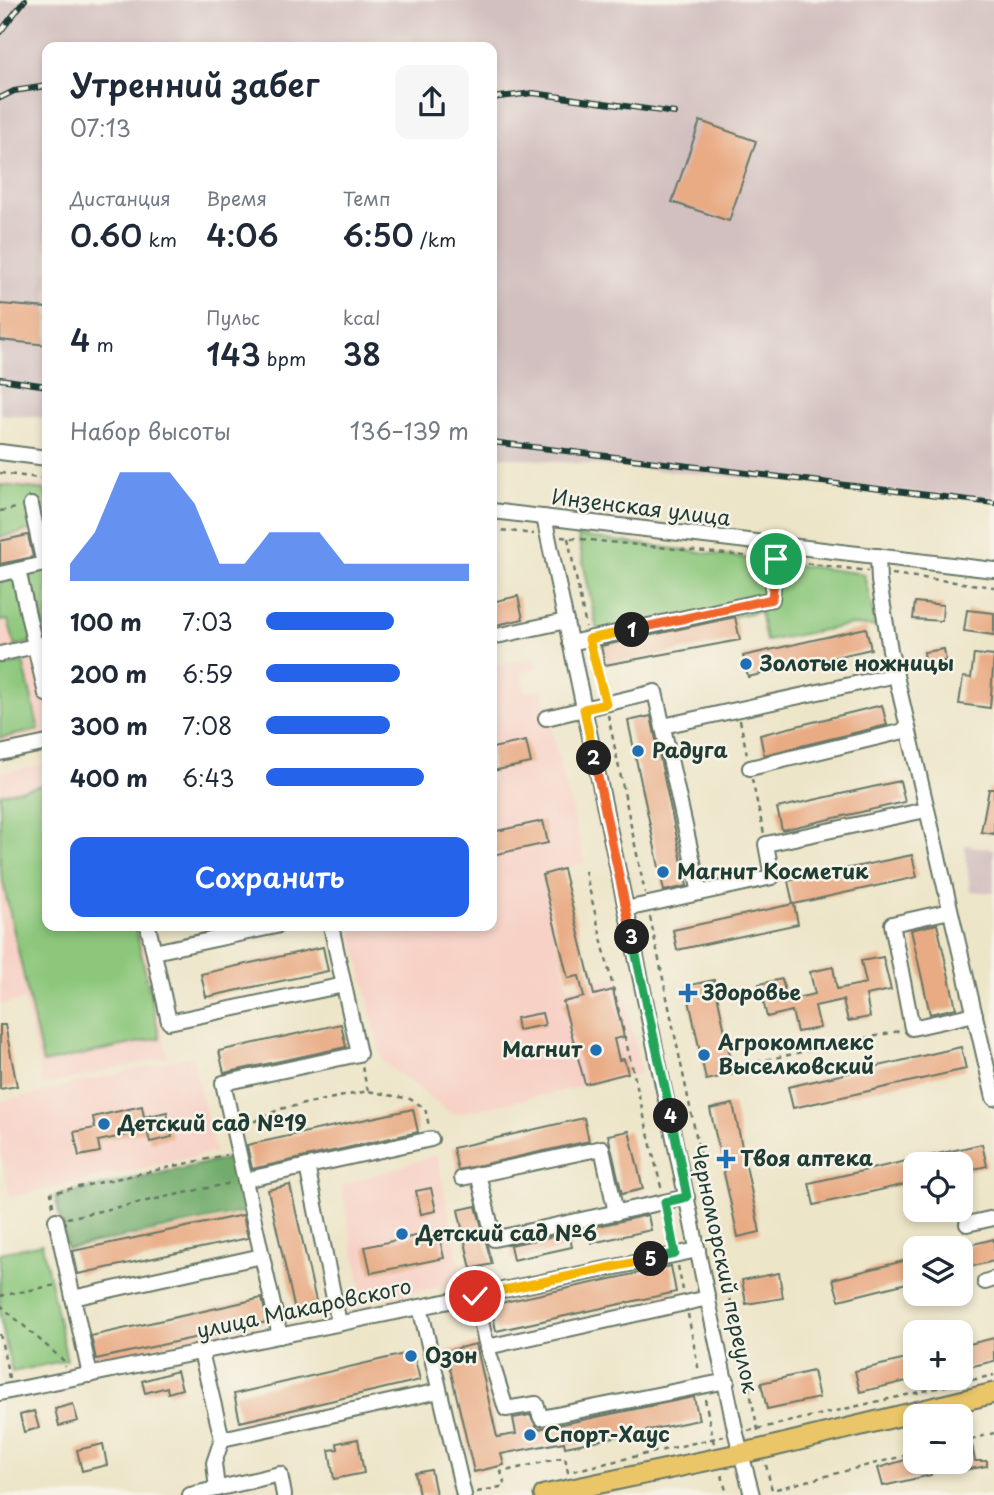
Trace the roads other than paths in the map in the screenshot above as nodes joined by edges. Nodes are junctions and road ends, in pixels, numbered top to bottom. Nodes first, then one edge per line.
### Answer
1 (0, 452) edge
2 (42, 457) edge
3 (31, 505) road end
4 (497, 512) edge
5 (544, 517) junction
6 (777, 552) junction
7 (42, 555) edge
8 (878, 556) junction
9 (42, 564) edge
10 (18, 570) junction
11 (994, 570) edge
12 (0, 574) edge
13 (566, 621) junction
14 (497, 636) edge
15 (570, 643) junction
16 (41, 645) edge
17 (0, 654) edge
18 (896, 675) junction
19 (584, 709) junction
20 (546, 718) dead end
21 (663, 726) junction
22 (908, 730) junction
23 (42, 744) edge
24 (0, 752) edge
25 (750, 768) dead end
26 (926, 810) junction
27 (700, 893) junction
28 (626, 909) junction
29 (950, 911) junction
30 (149, 931) edge
31 (253, 931) edge
32 (332, 931) edge
33 (154, 952) junction
34 (344, 985) junction
35 (975, 1014) junction
36 (994, 1098) edge
37 (431, 1139) road end
38 (307, 1166) junction
39 (478, 1174) junction
40 (462, 1178) dead end
41 (245, 1180) junction
42 (687, 1197) junction
43 (616, 1213) junction
44 (994, 1219) edge
45 (57, 1220) road end
46 (967, 1224) dead end
47 (698, 1250) junction
48 (262, 1256) junction
49 (475, 1296) junction
50 (73, 1298) junction
51 (708, 1298) junction
52 (419, 1307) junction
53 (339, 1324) junction
54 (281, 1336) junction
55 (487, 1347) junction
56 (201, 1352) junction
57 (90, 1375) junction
58 (727, 1381) junction
59 (439, 1391) junction
60 (0, 1393) edge
61 (994, 1393) edge
62 (222, 1439) junction
63 (741, 1453) junction
64 (217, 1489) junction
65 (190, 1495) edge
66 (284, 1495) edge
67 (465, 1495) edge
68 (544, 1495) edge
69 (752, 1495) edge

1 - 2 street
3 - 7 street
4 - 5 street, Инзенская улица
5 - 6 street, Инзенская улица
5 - 13 street, Черноморский переулок
6 - 8 street, Инзенская улица
6 - 15 street
8 - 11 street, Инзенская улица
8 - 18 street
9 - 10 street
10 - 12 street
10 - 16 street
13 - 14 street
13 - 15 street, Черноморский переулок
15 - 19 street, Черноморский переулок
16 - 17 street
18 - 21 street
18 - 22 street
19 - 20 street
19 - 21 street
19 - 28 street, Черноморский переулок
21 - 27 street
22 - 25 street
22 - 26 street
23 - 24 street
26 - 27 street
26 - 29 street
27 - 28 street
28 - 42 street, Черноморский переулок
29 - 35 street
29 - 35 street
30 - 33 street
31 - 33 street
32 - 34 street
33 - 34 street
34 - 41 street
35 - 36 street
37 - 38 street
38 - 41 street
38 - 53 street
39 - 40 street
39 - 43 street
39 - 43 street
41 - 48 street
42 - 43 street
42 - 47 street, Черноморский переулок
44 - 46 street
45 - 50 street
47 - 49 street, улица Макаровского
47 - 51 street, Черноморский переулок
48 - 50 street
48 - 54 street
49 - 52 street, улица Макаровского
49 - 55 street
50 - 57 street
51 - 55 street
51 - 58 street, Черноморский переулок
52 - 53 street, улица Макаровского
52 - 59 street
53 - 54 street, улица Макаровского
54 - 56 street, улица Макаровского
55 - 58 street
56 - 57 street, улица Макаровского
56 - 62 street
57 - 60 street, улица Макаровского
58 - 63 street, Черноморский переулок
59 - 62 street
59 - 67 street
61 - 63 main road
62 - 64 street
63 - 68 main road
63 - 69 street, Черноморский переулок
64 - 65 street
64 - 66 street

